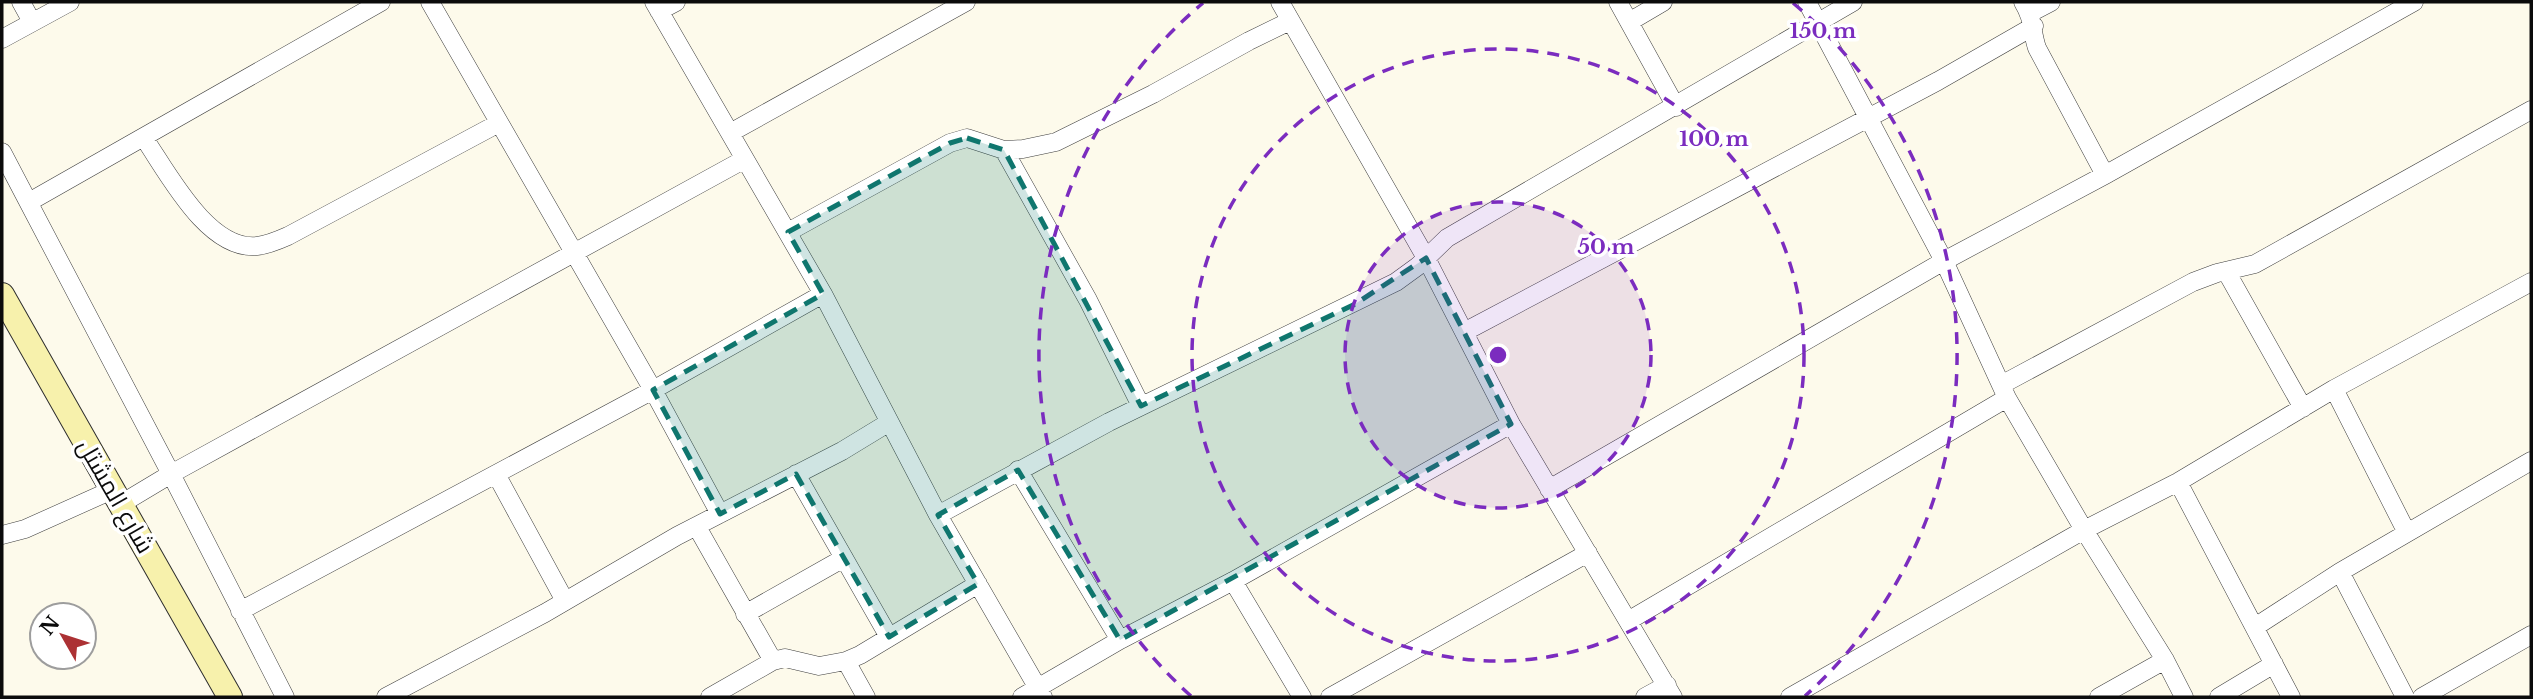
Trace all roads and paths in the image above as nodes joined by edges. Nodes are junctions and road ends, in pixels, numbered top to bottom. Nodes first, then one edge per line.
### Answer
1 (21, 2) edge
2 (70, 2) edge
3 (381, 2) edge
4 (430, 2) edge
5 (676, 2) edge
6 (966, 2) edge
7 (1280, 2) edge
8 (1618, 2) edge
9 (1663, 2) edge
10 (1807, 2) edge
11 (1853, 2) edge
12 (2051, 2) edge
13 (2414, 2) edge
14 (656, 6) edge
15 (2029, 14) edge
16 (1290, 21) junction
17 (32, 22) junction
18 (1629, 22) junction
19 (1819, 23) junction
20 (2, 39) edge
21 (1676, 107) junction
22 (2531, 110) edge
23 (1868, 118) junction
24 (499, 123) junction
25 (730, 133) junction
26 (145, 138) junction
27 (1004, 150) junction
28 (2, 152) edge
29 (745, 159) junction
30 (2105, 175) junction
31 (29, 202) junction
32 (788, 232) junction
33 (573, 252) junction
34 (1426, 258) junction
35 (1944, 261) junction
36 (2226, 271) junction
37 (2531, 282) edge
38 (823, 294) junction
39 (2, 295) edge
40 (1466, 331) junction
41 (2334, 389) junction
42 (653, 390) junction
43 (2004, 391) junction
44 (1141, 406) junction
45 (2303, 408) junction
46 (888, 423) junction
47 (1511, 424) junction
48 (2531, 461) edge
49 (1018, 470) junction
50 (171, 474) junction
51 (496, 474) junction
52 (796, 474) junction
53 (2178, 482) junction
54 (1549, 489) junction
55 (116, 497) junction
56 (720, 514) junction
57 (938, 515) junction
58 (697, 527) junction
59 (2084, 530) junction
60 (2407, 533) junction
61 (2, 534) edge
62 (1588, 553) junction
63 (844, 558) junction
64 (2340, 572) junction
65 (1233, 581) junction
66 (978, 584) junction
67 (565, 601) junction
68 (240, 611) junction
69 (745, 614) junction
70 (1628, 621) junction
71 (2255, 627) junction
72 (2531, 635) edge
73 (889, 637) junction
74 (1120, 640) junction
75 (846, 660) junction
76 (2165, 660) junction
77 (772, 662) junction
78 (2274, 664) junction
79 (1670, 691) edge
80 (1041, 693) edge
81 (230, 697) edge
82 (285, 697) edge
83 (386, 697) edge
84 (710, 697) edge
85 (866, 697) edge
86 (1022, 697) edge
87 (1302, 697) edge
88 (1330, 697) edge
89 (1645, 697) edge
90 (1790, 697) edge
91 (2099, 697) edge
92 (2184, 697) edge
93 (2219, 697) edge
94 (2291, 697) edge
95 (2405, 697) edge
96 (2422, 697) edge

1 - 17 street
2 - 17 street
3 - 26 street
4 - 24 street
5 - 14 street
6 - 25 street
7 - 16 street
8 - 18 street
9 - 18 street
10 - 19 street
11 - 19 street
12 - 15 street
13 - 30 street
14 - 25 street
15 - 23 street
15 - 30 street
16 - 27 street
16 - 34 street
17 - 20 street
18 - 21 street
19 - 21 street
19 - 23 street
21 - 34 street
22 - 36 street
23 - 35 street
23 - 40 street
24 - 26 street
24 - 33 street
25 - 29 street
26 - 31 street
27 - 32 street
27 - 44 street
28 - 31 street
29 - 32 street
29 - 33 street
30 - 35 street
31 - 50 street
32 - 38 street
33 - 42 street
33 - 50 street
34 - 40 street
34 - 44 street
35 - 43 street
35 - 54 street
36 - 43 street
36 - 45 street
37 - 41 street
38 - 42 street
38 - 46 street
39 - 55 street, شارع المشتل
40 - 47 street
41 - 45 street
41 - 60 street
42 - 51 street
42 - 56 street
43 - 59 street
43 - 70 street
44 - 49 street
45 - 53 street
46 - 52 street
46 - 57 street
47 - 54 street
47 - 65 street
48 - 60 street
49 - 57 street
49 - 74 street
50 - 55 street
50 - 68 street
51 - 67 street
51 - 68 street
52 - 56 street
52 - 63 street
53 - 59 street
53 - 71 street
54 - 62 street
55 - 61 street
55 - 81 street, شارع المشتل
56 - 58 street
57 - 66 street
58 - 67 street
58 - 69 street
59 - 76 street
59 - 90 street
60 - 64 street
62 - 70 street
62 - 88 street
63 - 69 street
63 - 73 street
64 - 71 street
64 - 95 street
65 - 74 street
65 - 87 street
66 - 73 street
66 - 80 street
67 - 83 street
68 - 82 street
69 - 77 street
70 - 79 street
71 - 78 street
72 - 96 street
73 - 75 street
74 - 80 street
75 - 77 street
75 - 85 street
76 - 91 street
76 - 92 street
77 - 84 street
78 - 93 street
78 - 94 street
79 - 89 street
80 - 86 street

